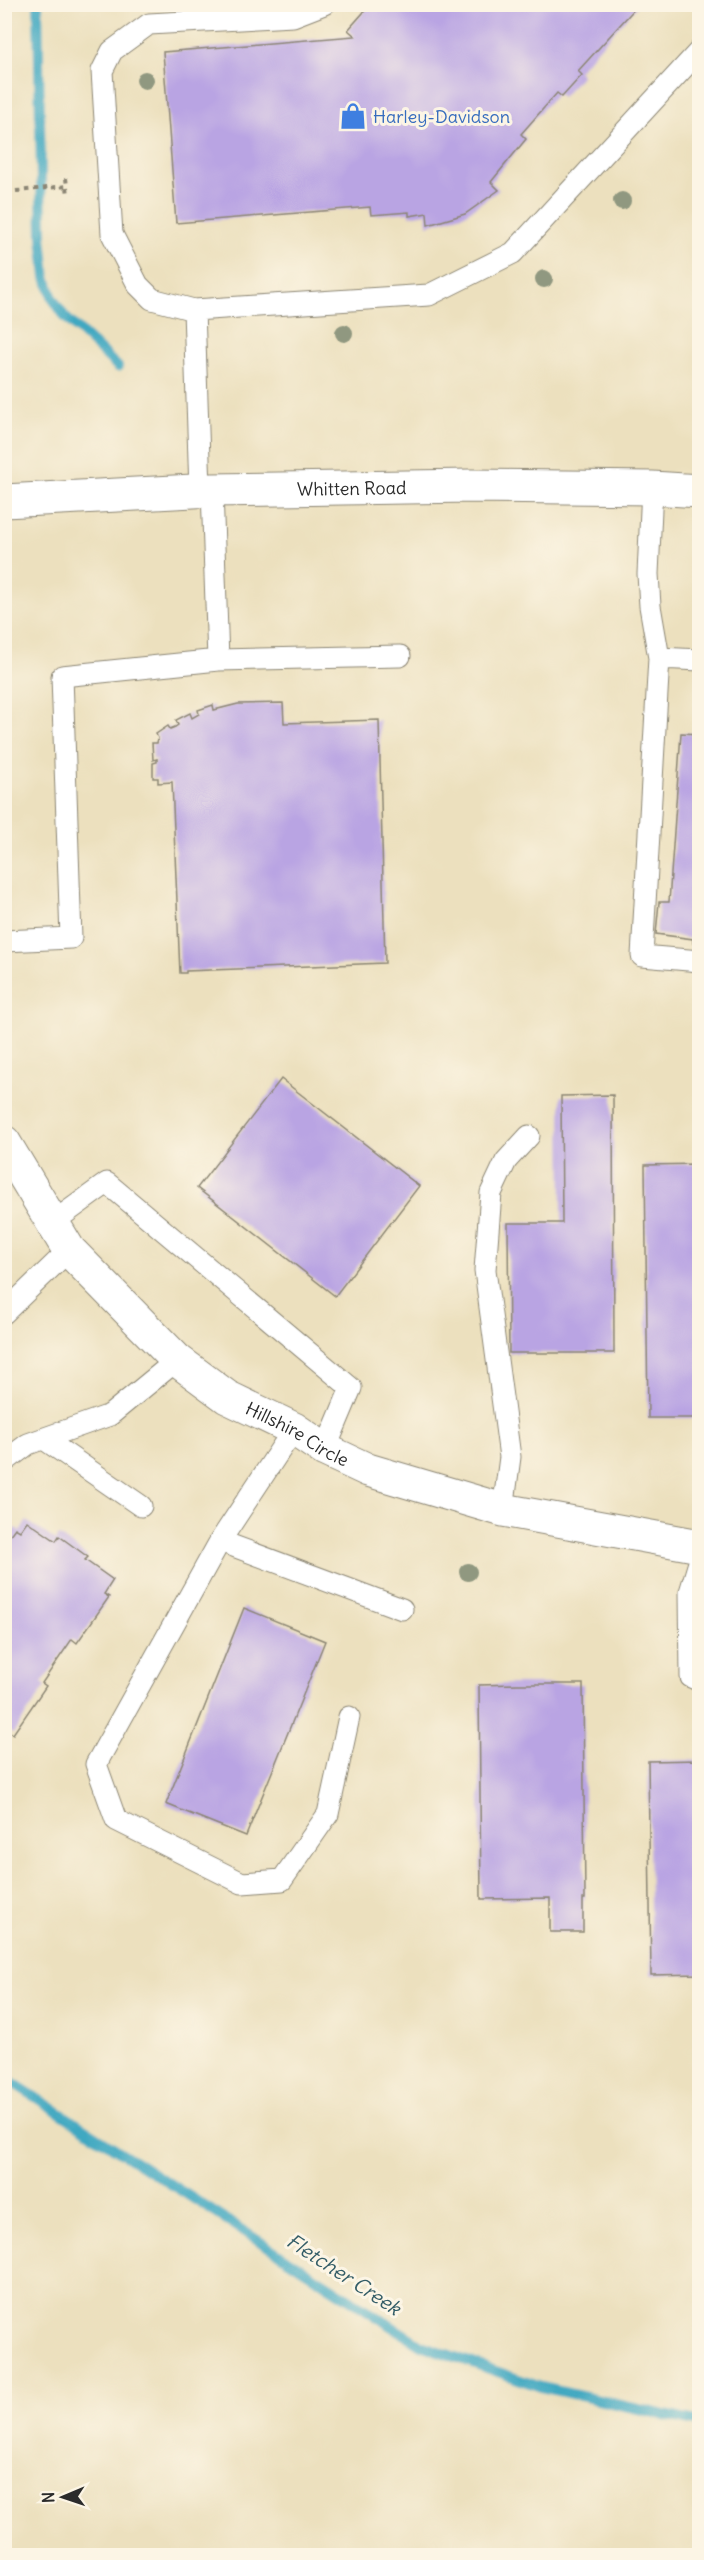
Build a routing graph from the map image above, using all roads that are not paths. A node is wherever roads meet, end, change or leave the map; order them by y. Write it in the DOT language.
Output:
graph roads {
  1 [pos="324,4"];
  2 [pos="699,50"];
  3 [pos="194,310"];
  4 [pos="652,488"];
  5 [pos="206,490"];
  6 [pos="699,491"];
  7 [pos="4,501"];
  8 [pos="400,656"];
  9 [pos="659,658"];
  10 [pos="218,660"];
  11 [pos="699,660"];
  12 [pos="4,941"];
  13 [pos="699,961"];
  14 [pos="529,1136"];
  15 [pos="4,1143"];
  16 [pos="60,1237"];
  17 [pos="4,1313"];
  18 [pos="177,1360"];
  19 [pos="294,1429"];
  20 [pos="44,1439"];
  21 [pos="325,1450"];
  22 [pos="4,1462"];
  23 [pos="141,1506"];
  24 [pos="503,1510"];
  25 [pos="220,1541"];
  26 [pos="699,1546"];
  27 [pos="699,1559"];
  28 [pos="402,1609"];
  29 [pos="699,1682"];
  30 [pos="349,1717"];
  1 -- 3 [label="lane"];
  2 -- 3 [label="lane"];
  3 -- 5 [label="lane"];
  4 -- 5 [label="street, Whitten Road"];
  4 -- 6 [label="street, Whitten Road"];
  4 -- 9 [label="lane"];
  5 -- 7 [label="street, Whitten Road"];
  5 -- 10 [label="lane"];
  8 -- 10 [label="lane"];
  9 -- 11 [label="lane"];
  9 -- 13 [label="lane"];
  10 -- 12 [label="lane"];
  14 -- 24 [label="lane"];
  15 -- 16 [label="street, Hillshire Circle"];
  16 -- 17 [label="lane"];
  16 -- 18 [label="street, Hillshire Circle"];
  16 -- 21 [label="lane"];
  18 -- 19 [label="street, Hillshire Circle"];
  18 -- 20 [label="lane"];
  19 -- 21 [label="street, Hillshire Circle"];
  19 -- 25 [label="lane"];
  20 -- 22 [label="lane"];
  20 -- 23 [label="lane"];
  21 -- 24 [label="street, Hillshire Circle"];
  24 -- 26 [label="street, Hillshire Circle"];
  25 -- 28 [label="lane"];
  25 -- 30 [label="lane"];
  27 -- 29 [label="lane"];
}
